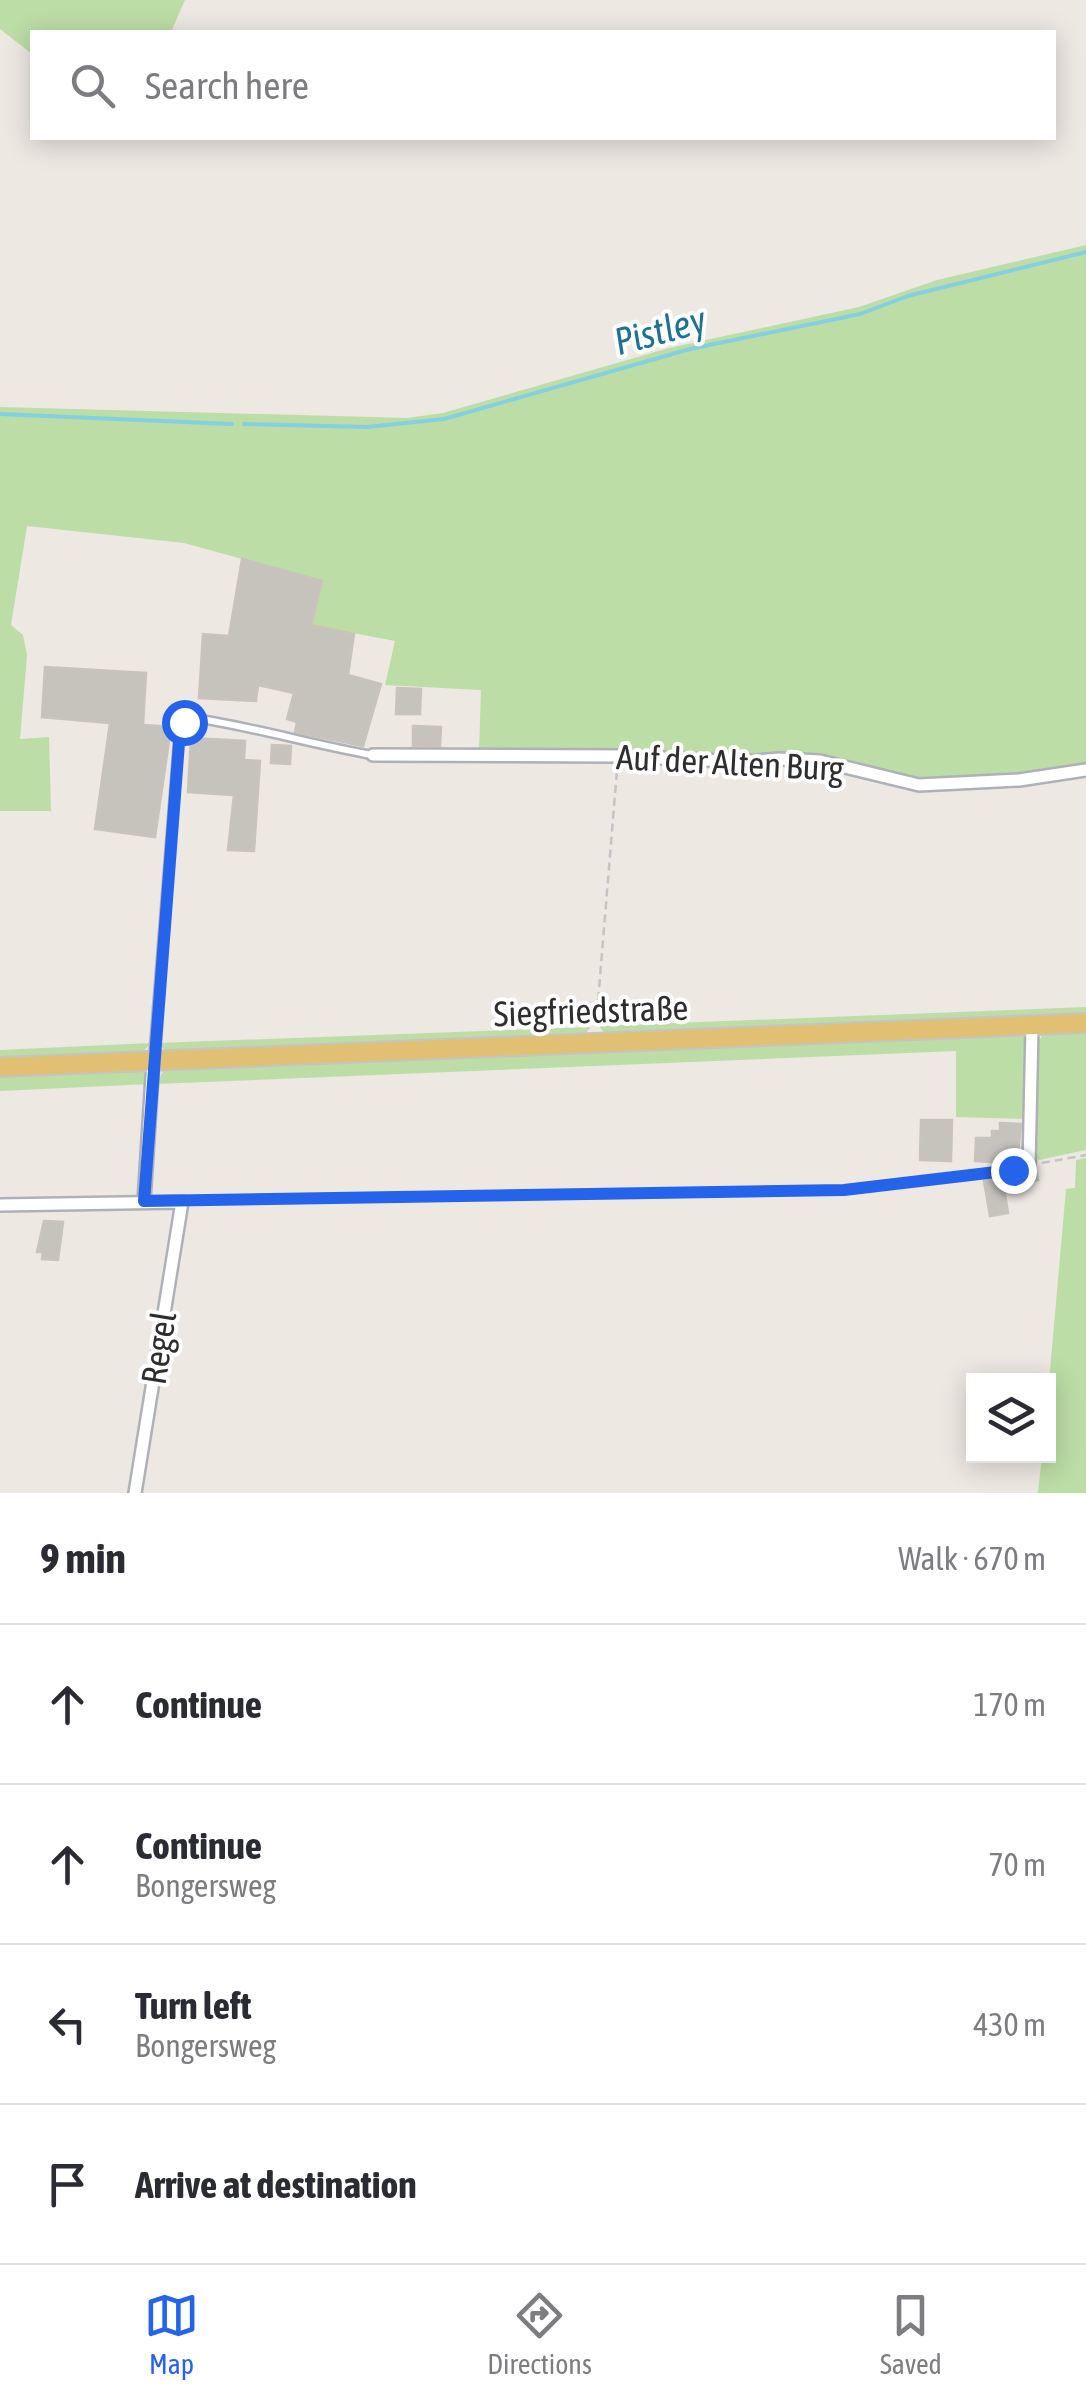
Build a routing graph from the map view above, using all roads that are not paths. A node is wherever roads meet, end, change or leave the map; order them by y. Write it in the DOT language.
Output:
graph roads {
  1 [pos="372,755"];
  2 [pos="1086,770"];
  3 [pos="1086,1023"];
  4 [pos="1032,1027"];
  5 [pos="153,1061"];
  6 [pos="0,1067"];
  7 [pos="1029,1166"];
  8 [pos="144,1201"];
  9 [pos="0,1206"];
  10 [pos="135,1493"];
  1 -- 2 [label="street, Auf der Alten Burg"];
  1 -- 5 [label="lane"];
  3 -- 4 [label="main road, Siegfriedstraße"];
  4 -- 5 [label="main road, Siegfriedstraße"];
  4 -- 7 [label="street"];
  5 -- 6 [label="main road, Siegfriedstraße"];
  5 -- 8 [label="street"];
  8 -- 9 [label="street"];
  8 -- 10 [label="street, Regel"];
}
